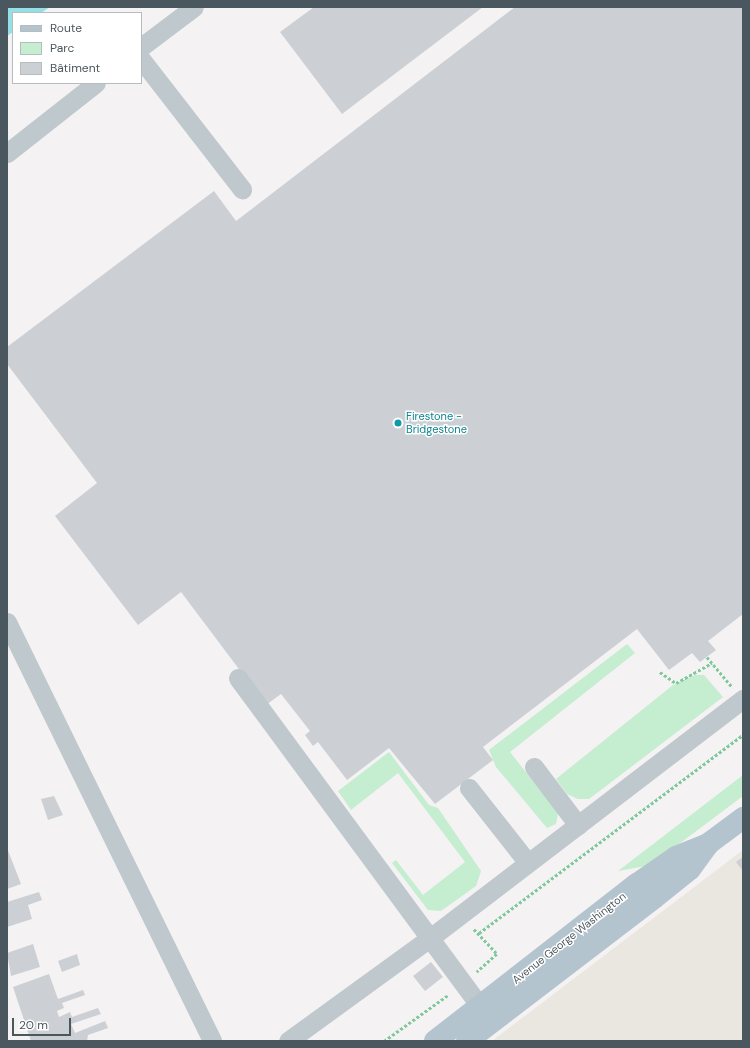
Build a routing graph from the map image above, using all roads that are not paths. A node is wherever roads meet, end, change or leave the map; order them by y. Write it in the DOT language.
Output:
graph roads {
  1 [pos="194,7"];
  2 [pos="142,46"];
  3 [pos="142,61"];
  4 [pos="95,84"];
  5 [pos="7,154"];
  6 [pos="242,189"];
  7 [pos="7,622"];
  8 [pos="238,678"];
  9 [pos="742,699"];
  10 [pos="534,767"];
  11 [pos="469,788"];
  12 [pos="743,818"];
  13 [pos="578,825"];
  14 [pos="528,863"];
  15 [pos="430,938"];
  16 [pos="486,1014"];
  17 [pos="212,1041"];
  18 [pos="288,1041"];
  19 [pos="435,1041"];
  20 [pos="467,1041"];
  1 -- 2 [label="lane"];
  3 -- 6 [label="lane"];
  4 -- 5 [label="lane"];
  7 -- 17 [label="lane"];
  8 -- 15 [label="lane"];
  9 -- 13 [label="lane"];
  10 -- 13 [label="lane"];
  11 -- 14 [label="lane"];
  12 -- 16 [label="main road, Avenue George Washington"];
  13 -- 14 [label="lane"];
  14 -- 15 [label="lane"];
  15 -- 16 [label="lane"];
  15 -- 18 [label="lane"];
  16 -- 19 [label="main road, Avenue George Washington"];
  16 -- 20 [label="main road, Avenue George Washington"];
}
